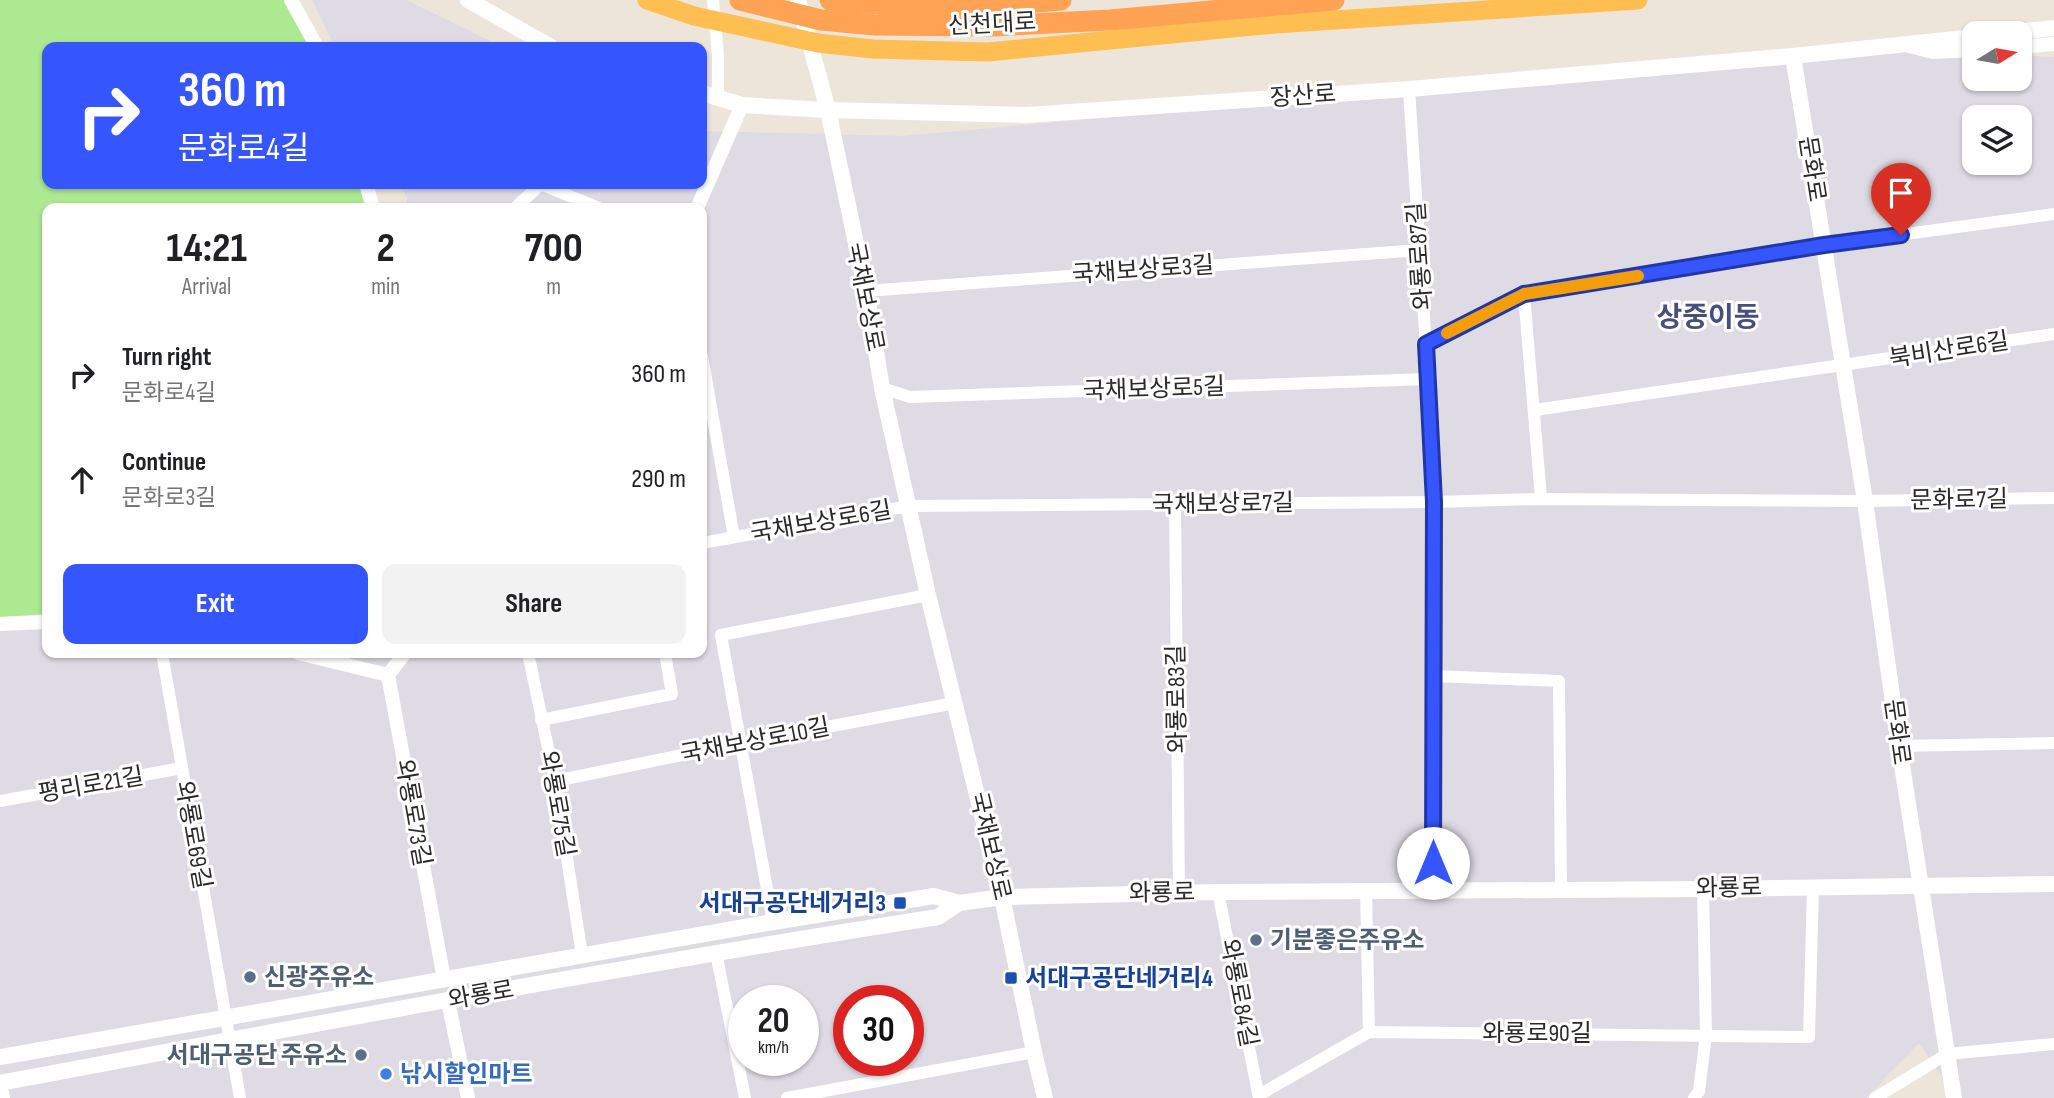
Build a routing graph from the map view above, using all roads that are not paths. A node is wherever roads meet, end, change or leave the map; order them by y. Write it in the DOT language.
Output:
graph roads {
  1 [pos="291,0"];
  2 [pos="468,0"];
  3 [pos="647,0"];
  4 [pos="713,0"];
  5 [pos="740,0"];
  6 [pos="799,0"];
  7 [pos="830,0"];
  8 [pos="1060,0"];
  9 [pos="1334,0"];
  10 [pos="1638,0"];
  11 [pos="876,15"];
  12 [pos="2054,28"];
  13 [pos="2032,30"];
  14 [pos="1962,38"];
  15 [pos="314,42"];
  16 [pos="542,42"];
  17 [pos="1904,44"];
  18 [pos="2054,44"];
  19 [pos="2032,46"];
  20 [pos="1962,51"];
  21 [pos="1793,56"];
  22 [pos="1409,89"];
  23 [pos="710,96"];
  24 [pos="741,105"];
  25 [pos="828,110"];
  26 [pos="707,185"];
  27 [pos="536,189"];
  28 [pos="553,189"];
  29 [pos="520,203"];
  30 [pos="587,203"];
  31 [pos="2054,214"];
  32 [pos="1824,245"];
  33 [pos="1420,250"];
  34 [pos="866,291"];
  35 [pos="1524,294"];
  36 [pos="2054,334"];
  37 [pos="1426,344"];
  38 [pos="1844,366"];
  39 [pos="1428,379"];
  40 [pos="707,384"];
  41 [pos="882,388"];
  42 [pos="1535,410"];
  43 [pos="2054,498"];
  44 [pos="1538,499"];
  45 [pos="1865,501"];
  46 [pos="1434,502"];
  47 [pos="1175,505"];
  48 [pos="909,506"];
  49 [pos="734,537"];
  50 [pos="707,542"];
  51 [pos="928,595"];
  52 [pos="42,622"];
  53 [pos="0,624"];
  54 [pos="163,658"];
  55 [pos="318,658"];
  56 [pos="401,658"];
  57 [pos="529,658"];
  58 [pos="667,658"];
  59 [pos="388,675"];
  60 [pos="1434,676"];
  61 [pos="955,703"];
  62 [pos="541,720"];
  63 [pos="740,743"];
  64 [pos="2054,743"];
  65 [pos="1899,746"];
  66 [pos="182,768"];
  67 [pos="555,781"];
  68 [pos="0,802"];
  69 [pos="2054,884"];
  70 [pos="1920,885"];
  71 [pos="1813,887"];
  72 [pos="1561,888"];
  73 [pos="1703,889"];
  74 [pos="1366,890"];
  75 [pos="1433,890"];
  76 [pos="1218,892"];
  77 [pos="1179,893"];
  78 [pos="1002,897"];
  79 [pos="959,903"];
  80 [pos="772,922"];
  81 [pos="716,953"];
  82 [pos="582,955"];
  83 [pos="444,979"];
  84 [pos="448,1001"];
  85 [pos="224,1017"];
  86 [pos="1369,1032"];
  87 [pos="1706,1035"];
  88 [pos="228,1039"];
  89 [pos="2054,1044"];
  90 [pos="1034,1052"];
  91 [pos="1947,1054"];
  92 [pos="0,1056"];
  93 [pos="0,1083"];
  94 [pos="1259,1096"];
  95 [pos="4,1098"];
  96 [pos="240,1098"];
  97 [pos="468,1098"];
  98 [pos="745,1098"];
  99 [pos="787,1098"];
  100 [pos="1045,1098"];
  101 [pos="1694,1098"];
  102 [pos="1875,1098"];
  103 [pos="1954,1098"];
  1 -- 15 [label="street"];
  2 -- 16 [label="main road"];
  3 -- 10 [label="highway, 신천대로"];
  4 -- 23 [label="street"];
  5 -- 11 [label="highway"];
  6 -- 25 [label="main road, 국채보상로"];
  7 -- 11 [label="highway"];
  8 -- 11 [label="highway"];
  9 -- 11 [label="highway"];
  12 -- 13 [label="main road"];
  14 -- 17 [label="main road, 장산로"];
  17 -- 20 [label="street, 장산로"];
  17 -- 21 [label="main road, 장산로"];
  18 -- 19 [label="street"];
  21 -- 22 [label="main road, 장산로"];
  21 -- 32 [label="main road, 문화로"];
  22 -- 25 [label="main road, 장산로"];
  22 -- 33 [label="street, 와룡로87길"];
  23 -- 24 [label="main road, 장산로"];
  24 -- 25 [label="main road, 장산로"];
  24 -- 26 [label="street"];
  25 -- 34 [label="main road, 국채보상로"];
  27 -- 29 [label="street"];
  28 -- 30 [label="street"];
  31 -- 32 [label="street"];
  32 -- 35 [label="street"];
  32 -- 38 [label="main road, 문화로"];
  33 -- 34 [label="street, 국채보상로3길"];
  33 -- 37 [label="street, 와룡로87길"];
  34 -- 41 [label="main road, 국채보상로"];
  35 -- 37 [label="street"];
  35 -- 42 [label="street"];
  36 -- 38 [label="street, 북비산로6길"];
  37 -- 39 [label="street, 와룡로87길"];
  38 -- 42 [label="street"];
  38 -- 45 [label="main road, 문화로"];
  39 -- 41 [label="street, 국채보상로5길"];
  39 -- 46 [label="street, 와룡로87길"];
  40 -- 49 [label="street, 국채보상로6길"];
  41 -- 48 [label="main road, 국채보상로"];
  42 -- 44 [label="street"];
  43 -- 45 [label="street, 문화로7길"];
  44 -- 45 [label="street, 국채보상로7길"];
  44 -- 46 [label="street, 국채보상로7길"];
  45 -- 65 [label="main road, 문화로"];
  46 -- 47 [label="street, 국채보상로7길"];
  46 -- 60 [label="street, 와룡로87길"];
  47 -- 48 [label="street, 국채보상로7길"];
  47 -- 77 [label="street, 와룡로83길"];
  48 -- 49 [label="street, 국채보상로6길"];
  48 -- 51 [label="main road, 국채보상로"];
  49 -- 50 [label="street, 국채보상로6길"];
  51 -- 61 [label="main road, 국채보상로"];
  51 -- 63 [label="street"];
  52 -- 53 [label="street"];
  54 -- 66 [label="street, 와룡로69길"];
  55 -- 59 [label="street"];
  56 -- 59 [label="street"];
  57 -- 62 [label="street, 와룡로75길"];
  58 -- 62 [label="street"];
  59 -- 83 [label="street, 와룡로73길"];
  60 -- 72 [label="street"];
  60 -- 75 [label="street, 와룡로87길"];
  61 -- 63 [label="street, 국채보상로10길"];
  61 -- 78 [label="main road, 국채보상로"];
  62 -- 67 [label="street, 와룡로75길"];
  63 -- 67 [label="street, 국채보상로10길"];
  63 -- 80 [label="street"];
  64 -- 65 [label="street"];
  65 -- 70 [label="main road, 문화로"];
  66 -- 68 [label="street, 평리로21길"];
  66 -- 85 [label="street, 와룡로69길"];
  67 -- 82 [label="street, 와룡로75길"];
  69 -- 70 [label="main road, 와룡로"];
  70 -- 71 [label="main road, 와룡로"];
  70 -- 91 [label="main road, 문화로"];
  71 -- 73 [label="main road, 와룡로"];
  71 -- 87 [label="street, 와룡로90길"];
  72 -- 73 [label="main road, 와룡로"];
  72 -- 75 [label="main road, 와룡로"];
  73 -- 87 [label="street"];
  74 -- 75 [label="main road, 와룡로"];
  74 -- 76 [label="main road, 와룡로"];
  74 -- 86 [label="street"];
  76 -- 77 [label="main road, 와룡로"];
  76 -- 94 [label="street, 와룡로84길"];
  77 -- 78 [label="main road, 와룡로"];
  78 -- 79 [label="main road, 와룡로"];
  78 -- 90 [label="main road, 국채보상로"];
  79 -- 80 [label="main road, 와룡로"];
  79 -- 81 [label="main road, 와룡로"];
  80 -- 82 [label="main road, 와룡로"];
  81 -- 84 [label="main road, 와룡로"];
  81 -- 98 [label="street"];
  82 -- 83 [label="main road, 와룡로"];
  83 -- 85 [label="main road, 와룡로"];
  84 -- 88 [label="main road, 와룡로"];
  84 -- 97 [label="street"];
  85 -- 88 [label="street, 와룡로69길"];
  85 -- 92 [label="main road, 와룡로"];
  86 -- 87 [label="street, 와룡로90길"];
  86 -- 94 [label="street, 와룡로84길"];
  87 -- 101 [label="street"];
  88 -- 93 [label="main road, 와룡로"];
  88 -- 96 [label="street, 와룡로69길"];
  89 -- 91 [label="street"];
  90 -- 99 [label="street"];
  90 -- 100 [label="main road, 국채보상로"];
  91 -- 102 [label="street"];
  91 -- 103 [label="main road, 문화로"];
  93 -- 95 [label="street"];
}
